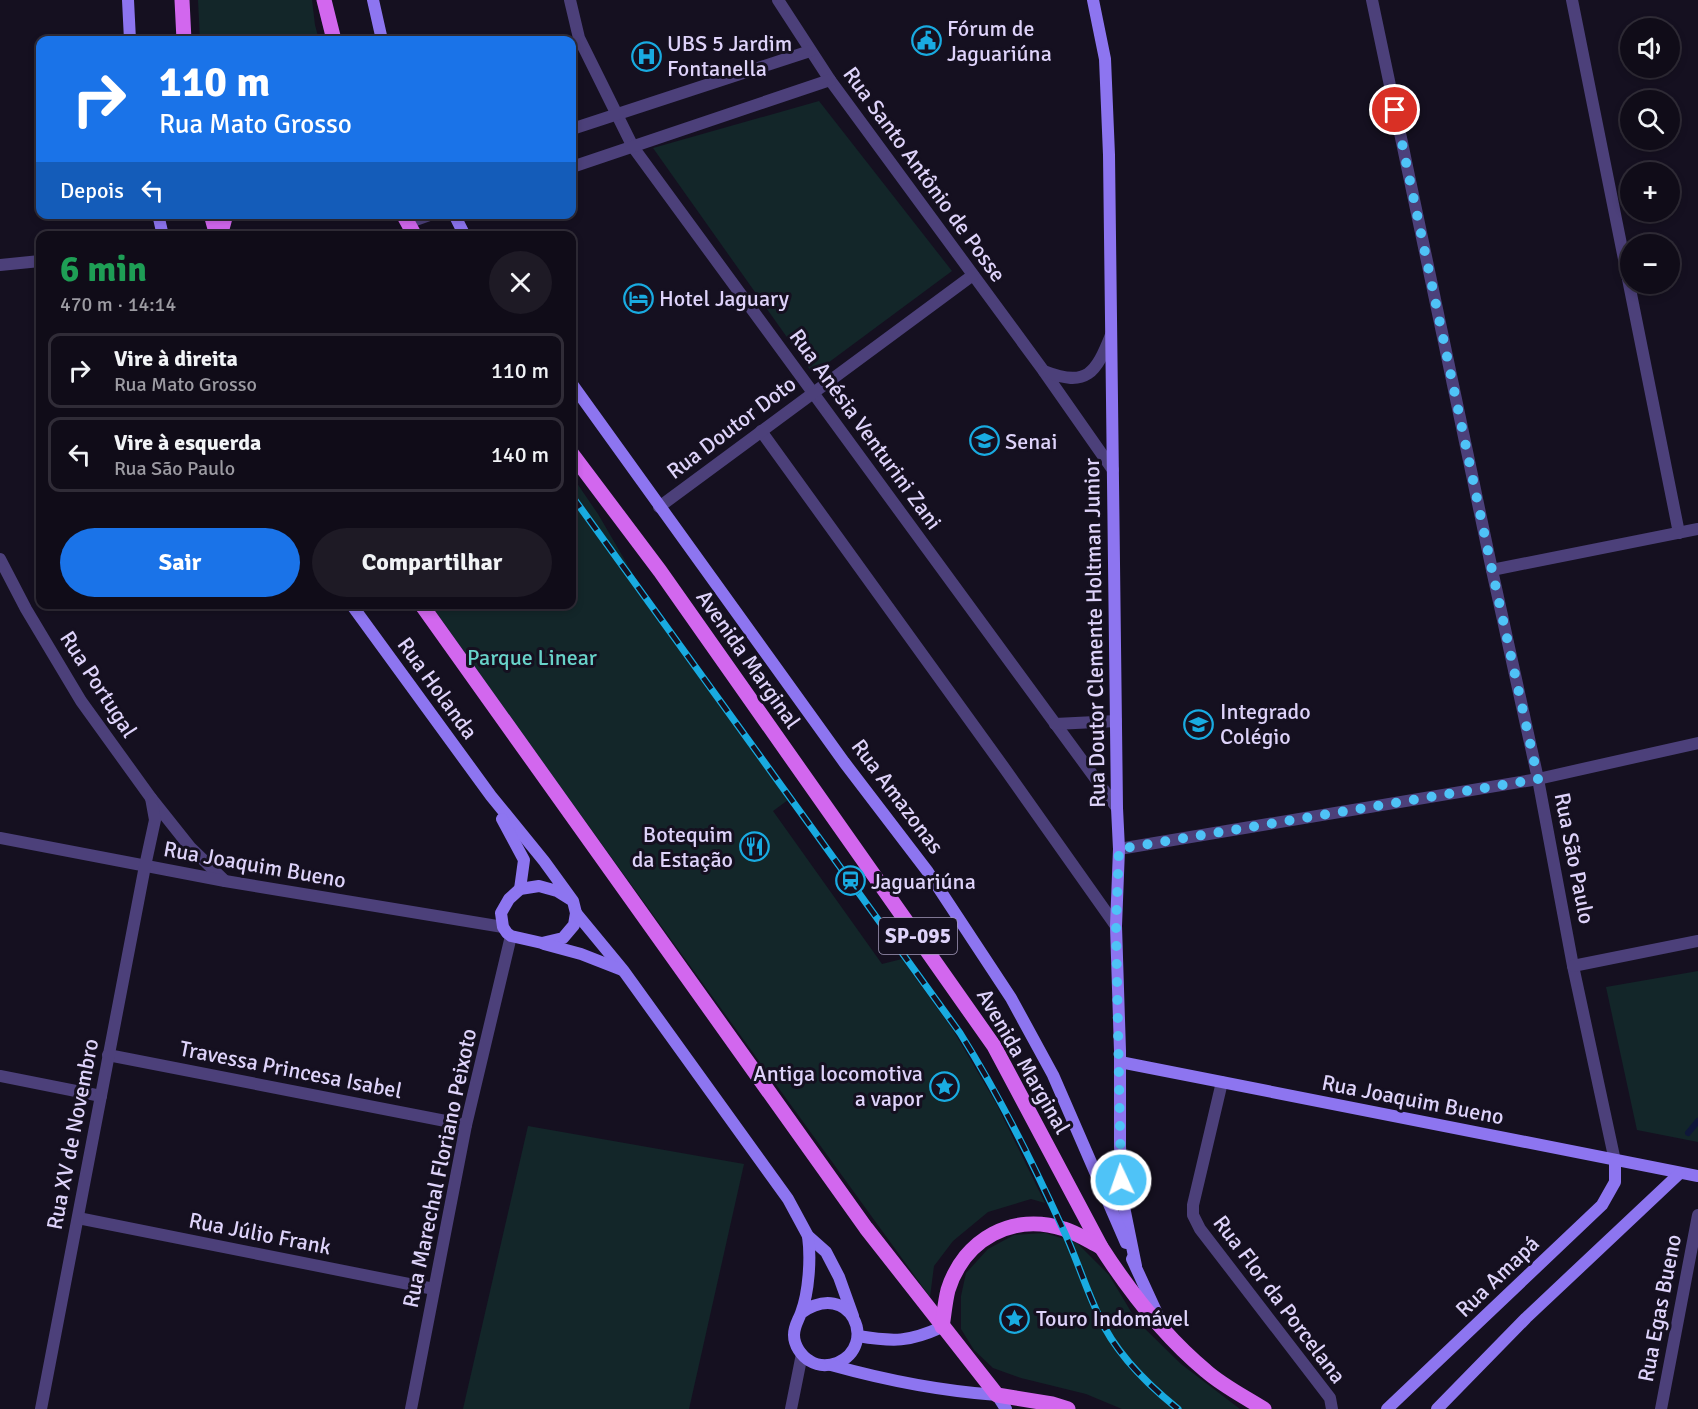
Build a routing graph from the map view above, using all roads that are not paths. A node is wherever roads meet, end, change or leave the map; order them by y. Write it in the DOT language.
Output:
graph roads {
  1 [pos="128,0"];
  2 [pos="182,0"];
  3 [pos="324,0"];
  4 [pos="373,0"];
  5 [pos="570,0"];
  6 [pos="778,0"];
  7 [pos="1093,0"];
  8 [pos="1372,0"];
  9 [pos="1572,0"];
  10 [pos="130,36"];
  11 [pos="184,36"];
  12 [pos="333,36"];
  13 [pos="381,36"];
  14 [pos="810,51"];
  15 [pos="830,80"];
  16 [pos="616,115"];
  17 [pos="576,128"];
  18 [pos="633,147"];
  19 [pos="576,166"];
  20 [pos="422,219"];
  21 [pos="407,227"];
  22 [pos="36,261"];
  23 [pos="0,265"];
  24 [pos="973,275"];
  25 [pos="1111,335"];
  26 [pos="1043,370"];
  27 [pos="576,390"];
  28 [pos="813,392"];
  29 [pos="761,431"];
  30 [pos="576,459"];
  31 [pos="1113,470"];
  32 [pos="659,507"];
  33 [pos="1698,530"];
  34 [pos="1679,533"];
  35 [pos="0,559"];
  36 [pos="1492,570"];
  37 [pos="3,571"];
  38 [pos="355,609"];
  39 [pos="425,609"];
  40 [pos="1116,721"];
  41 [pos="1055,724"];
  42 [pos="1698,743"];
  43 [pos="1538,779"];
  44 [pos="491,796"];
  45 [pos="151,798"];
  46 [pos="1117,808"];
  47 [pos="0,838"];
  48 [pos="1119,849"];
  49 [pos="145,866"];
  50 [pos="225,881"];
  51 [pos="520,889"];
  52 [pos="575,907"];
  53 [pos="1116,926"];
  54 [pos="507,932"];
  55 [pos="1698,941"];
  56 [pos="542,943"];
  57 [pos="1574,966"];
  58 [pos="623,970"];
  59 [pos="108,1054"];
  60 [pos="1120,1062"];
  61 [pos="0,1076"];
  62 [pos="1222,1082"];
  63 [pos="101,1096"];
  64 [pos="466,1125"];
  65 [pos="1615,1161"];
  66 [pos="1680,1173"];
  67 [pos="1698,1176"];
  68 [pos="1698,1215"];
  69 [pos="78,1218"];
  70 [pos="808,1236"];
  71 [pos="1101,1247"];
  72 [pos="1136,1266"];
  73 [pos="434,1289"];
  74 [pos="801,1313"];
  75 [pos="853,1316"];
  76 [pos="942,1327"];
  77 [pos="1166,1331"];
  78 [pos="858,1336"];
  79 [pos="802,1354"];
  80 [pos="831,1365"];
  81 [pos="996,1395"];
  82 [pos="41,1409"];
  83 [pos="411,1409"];
  84 [pos="791,1409"];
  85 [pos="1006,1409"];
  86 [pos="1068,1409"];
  87 [pos="1264,1409"];
  88 [pos="1332,1409"];
  89 [pos="1388,1409"];
  90 [pos="1437,1409"];
  91 [pos="1661,1409"];
  1 -- 10 [label="street"];
  2 -- 11 [label="main road"];
  3 -- 12 [label="main road"];
  4 -- 13 [label="street"];
  5 -- 16 [label="street, Rua Anésia Venturini Zani"];
  6 -- 14 [label="street, Rua Santo Antônio de Posse"];
  7 -- 25 [label="street, Rua Doutor Clemente Holtman Junior"];
  8 -- 36 [label="street, Rua São Paulo"];
  9 -- 34 [label="street"];
  14 -- 15 [label="street, Rua Santo Antônio de Posse"];
  14 -- 16 [label="street"];
  15 -- 18 [label="street"];
  15 -- 24 [label="street, Rua Santo Antônio de Posse"];
  16 -- 17 [label="street"];
  16 -- 18 [label="street, Rua Anésia Venturini Zani"];
  18 -- 19 [label="street"];
  18 -- 28 [label="street, Rua Anésia Venturini Zani"];
  20 -- 21 [label="street"];
  22 -- 23 [label="street"];
  24 -- 26 [label="street, Rua Santo Antônio de Posse"];
  24 -- 28 [label="street, Rua Doutor Doto"];
  25 -- 26 [label="street"];
  25 -- 31 [label="street, Rua Doutor Clemente Holtman Junior"];
  26 -- 31 [label="street, Rua Santo Antônio de Posse"];
  27 -- 32 [label="street, Rua Amazonas"];
  28 -- 29 [label="street, Rua Doutor Doto"];
  28 -- 41 [label="street, Rua Anésia Venturini Zani"];
  29 -- 32 [label="street, Rua Doutor Doto"];
  29 -- 53 [label="street"];
  30 -- 71 [label="main road, Avenida Marginal / SP-095"];
  31 -- 40 [label="street, Rua Doutor Clemente Holtman Junior"];
  32 -- 72 [label="street, Rua Amazonas"];
  33 -- 34 [label="street"];
  34 -- 36 [label="street"];
  35 -- 37 [label="street, Rua Portugal"];
  36 -- 43 [label="street, Rua São Paulo"];
  37 -- 45 [label="street, Rua Portugal"];
  38 -- 44 [label="street, Rua Holanda"];
  39 -- 76 [label="main road"];
  40 -- 41 [label="street"];
  40 -- 46 [label="street, Rua Doutor Clemente Holtman Junior"];
  41 -- 46 [label="street, Rua Anésia Venturini Zani"];
  42 -- 43 [label="street"];
  43 -- 48 [label="street"];
  43 -- 57 [label="street, Rua São Paulo"];
  44 -- 51 [label="street"];
  44 -- 52 [label="street"];
  45 -- 49 [label="street, Rua XV de Novembro"];
  45 -- 50 [label="street, Rua Portugal"];
  46 -- 48 [label="street, Rua Doutor Clemente Holtman Junior"];
  47 -- 49 [label="street, Rua Joaquim Bueno"];
  48 -- 53 [label="street, Rua Doutor Clemente Holtman Junior"];
  49 -- 50 [label="street, Rua Joaquim Bueno"];
  49 -- 59 [label="street, Rua XV de Novembro"];
  50 -- 54 [label="street, Rua Joaquim Bueno"];
  51 -- 52 [label="street"];
  51 -- 54 [label="street"];
  52 -- 56 [label="street"];
  52 -- 58 [label="street"];
  53 -- 60 [label="street, Rua Doutor Clemente Holtman Junior"];
  54 -- 56 [label="street"];
  54 -- 64 [label="street, Rua Marechal Floriano Peixoto"];
  55 -- 57 [label="street"];
  56 -- 58 [label="street"];
  57 -- 65 [label="street, Rua São Paulo"];
  58 -- 70 [label="street"];
  59 -- 63 [label="street, Rua XV de Novembro"];
  59 -- 64 [label="street, Travessa Princesa Isabel"];
  60 -- 62 [label="street, Rua Joaquim Bueno"];
  60 -- 72 [label="street, Rua Doutor Clemente Holtman Junior"];
  61 -- 63 [label="street"];
  62 -- 65 [label="street, Rua Joaquim Bueno"];
  62 -- 88 [label="street, Rua Flor da Porcelana"];
  63 -- 69 [label="street, Rua XV de Novembro"];
  64 -- 73 [label="street, Rua Marechal Floriano Peixoto"];
  65 -- 66 [label="street, Rua Joaquim Bueno"];
  65 -- 89 [label="street, Rua Amapá"];
  66 -- 67 [label="street, Rua Joaquim Bueno"];
  66 -- 90 [label="street"];
  68 -- 91 [label="street, Rua Egas Bueno"];
  69 -- 73 [label="street, Rua Júlio Frank"];
  69 -- 82 [label="street, Rua XV de Novembro"];
  70 -- 74 [label="street"];
  70 -- 75 [label="street"];
  71 -- 76 [label="main road"];
  71 -- 77 [label="main road, Avenida Marginal / SP-095"];
  72 -- 77 [label="street, Rua Amazonas"];
  73 -- 83 [label="street, Rua Marechal Floriano Peixoto"];
  74 -- 75 [label="street"];
  74 -- 79 [label="street"];
  75 -- 78 [label="street"];
  76 -- 78 [label="street"];
  76 -- 81 [label="main road"];
  77 -- 87 [label="main road, Avenida Marginal / SP-095"];
  78 -- 80 [label="street"];
  79 -- 80 [label="street"];
  79 -- 84 [label="street"];
  80 -- 81 [label="street"];
  81 -- 85 [label="street"];
  81 -- 86 [label="main road"];
}
